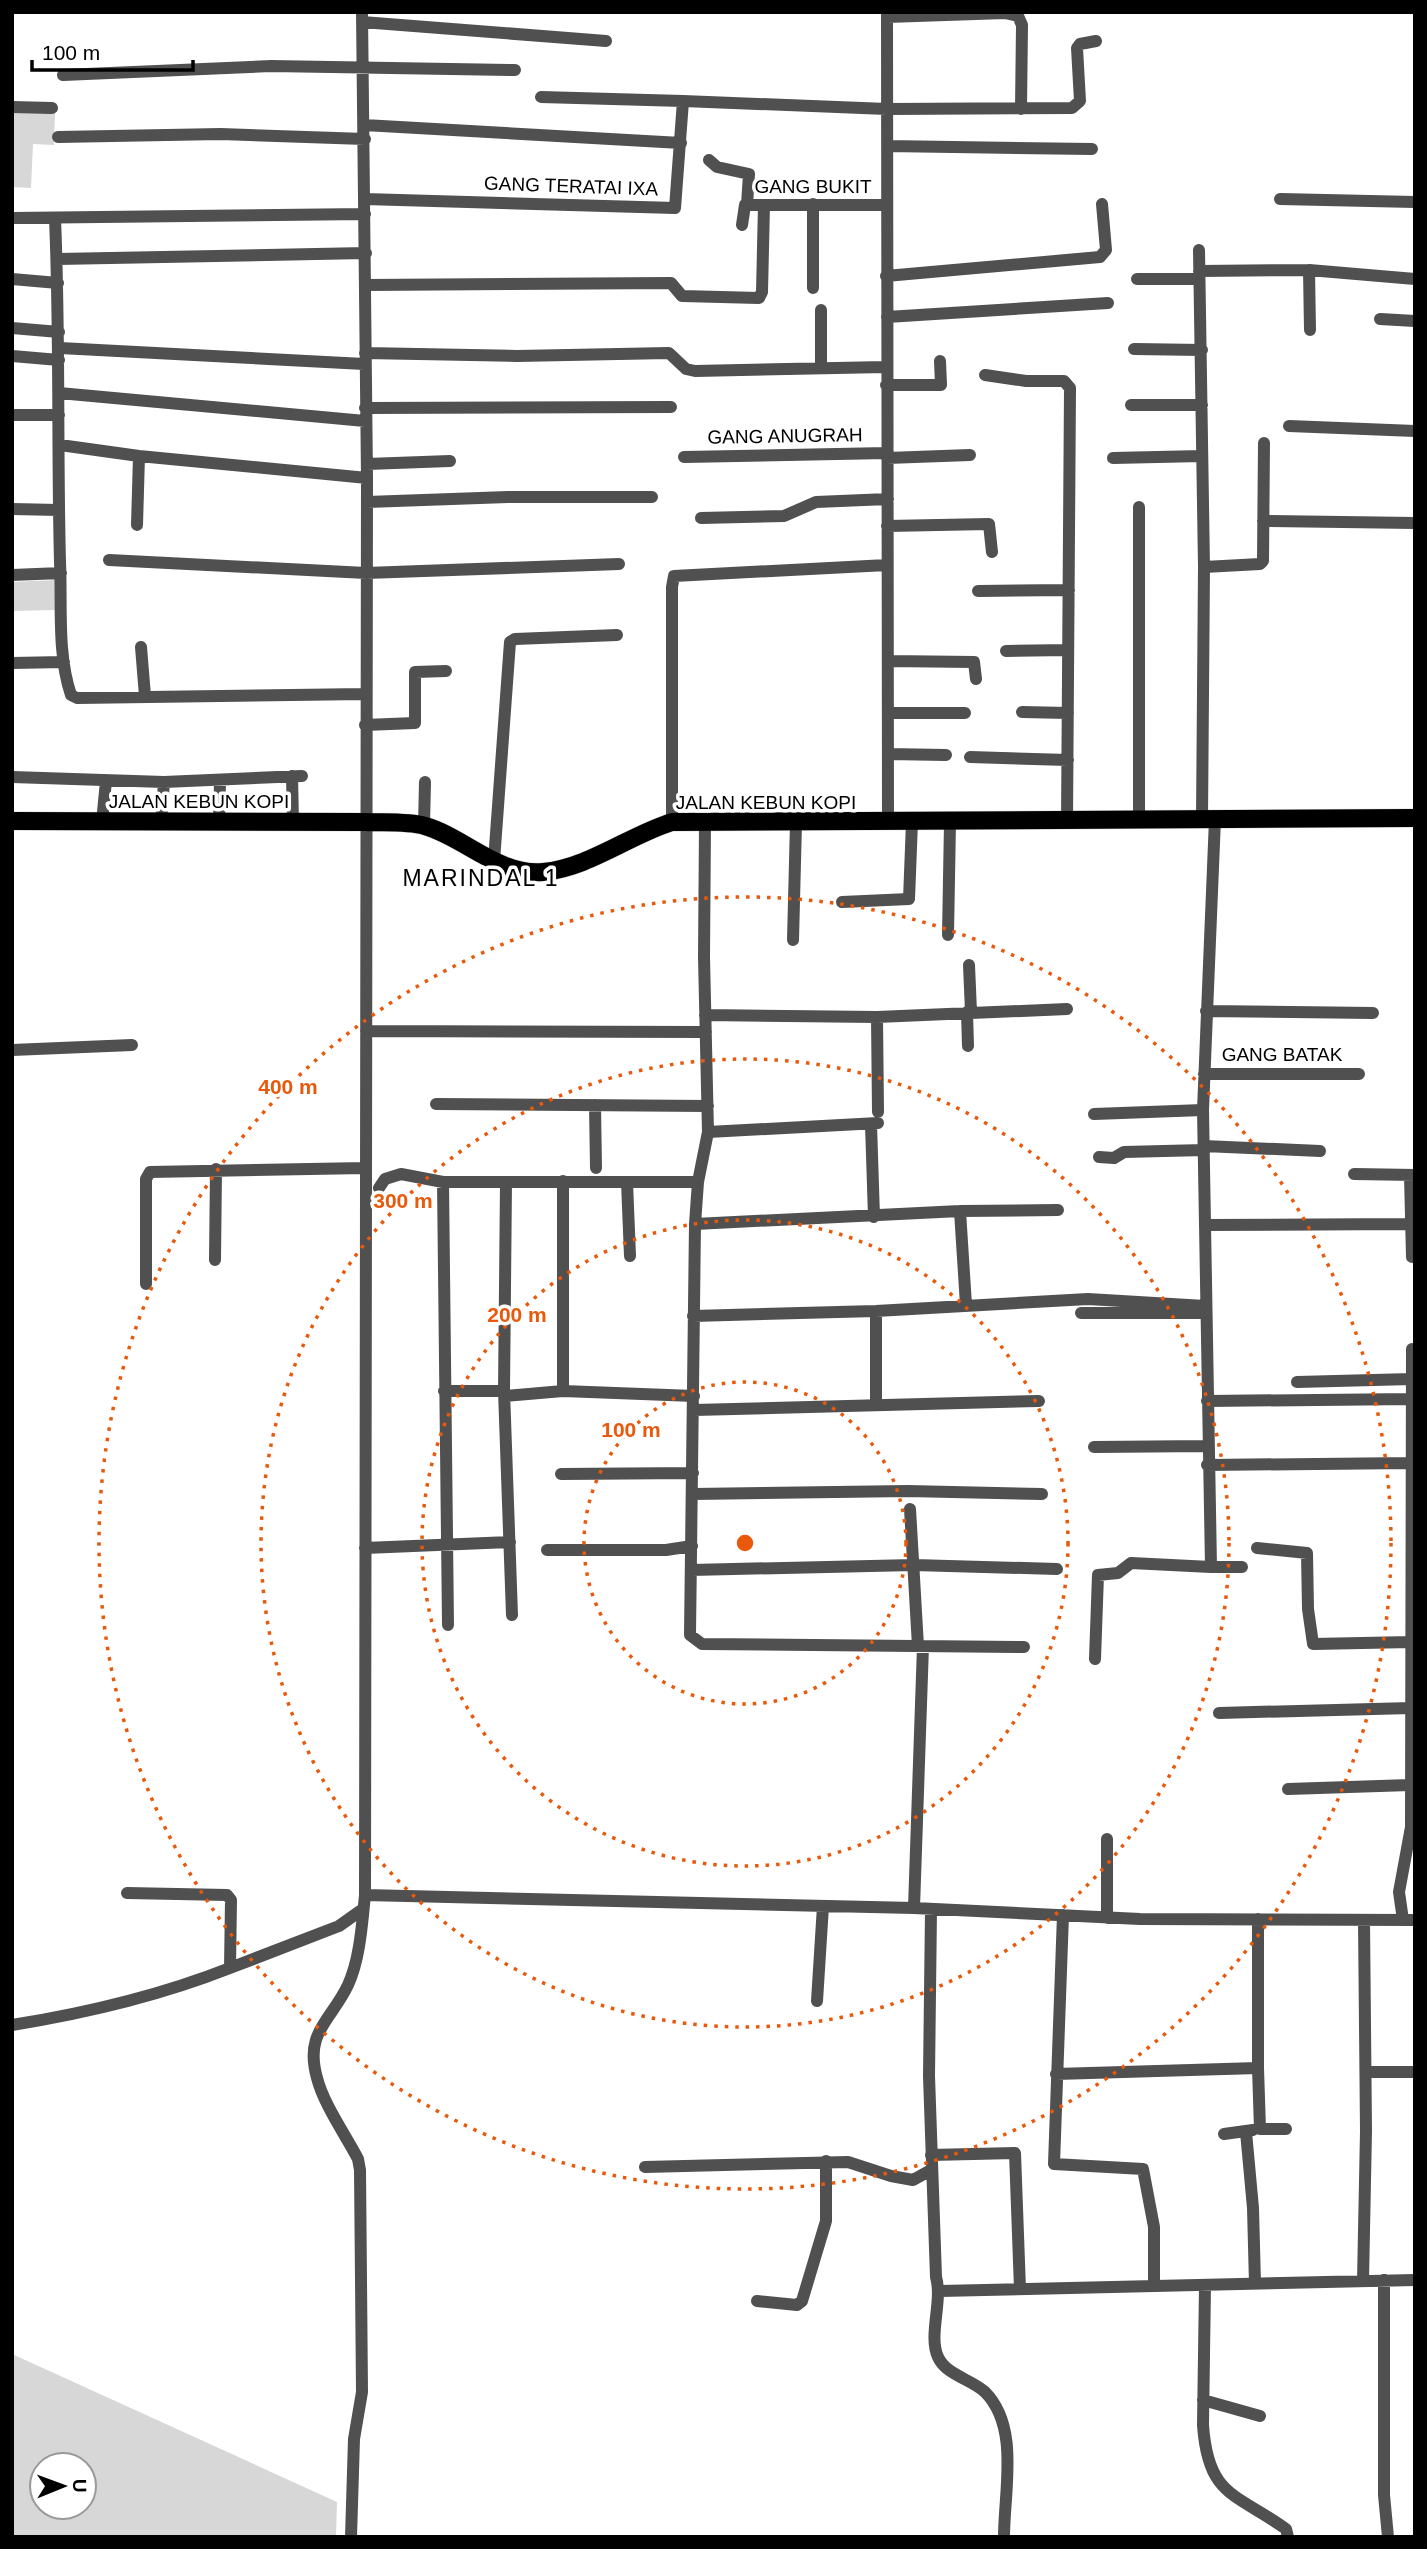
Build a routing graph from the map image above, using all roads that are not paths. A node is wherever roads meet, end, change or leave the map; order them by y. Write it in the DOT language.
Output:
graph roads {
  1 [pos="887,15"];
  2 [pos="362,17"];
  3 [pos="606,41"];
  4 [pos="1096,41"];
  5 [pos="363,68"];
  6 [pos="516,70"];
  7 [pos="63,75"];
  8 [pos="541,97"];
  9 [pos="683,101"];
  10 [pos="12,107"];
  11 [pos="52,108"];
  12 [pos="887,109"];
  13 [pos="1021,109"];
  14 [pos="364,132"];
  15 [pos="58,137"];
  16 [pos="681,143"];
  17 [pos="887,146"];
  18 [pos="1092,149"];
  19 [pos="709,160"];
  20 [pos="1280,199"];
  21 [pos="365,200"];
  22 [pos="1415,202"];
  23 [pos="813,204"];
  24 [pos="1102,204"];
  25 [pos="764,205"];
  26 [pos="886,205"];
  27 [pos="745,206"];
  28 [pos="365,214"];
  29 [pos="12,218"];
  30 [pos="55,219"];
  31 [pos="742,225"];
  32 [pos="1199,250"];
  33 [pos="366,253"];
  34 [pos="57,259"];
  35 [pos="1309,270"];
  36 [pos="1199,275"];
  37 [pos="886,276"];
  38 [pos="12,279"];
  39 [pos="1137,279"];
  40 [pos="1415,279"];
  41 [pos="58,283"];
  42 [pos="366,285"];
  43 [pos="813,288"];
  44 [pos="1108,303"];
  45 [pos="821,310"];
  46 [pos="887,317"];
  47 [pos="1380,319"];
  48 [pos="1415,321"];
  49 [pos="12,328"];
  50 [pos="1310,330"];
  51 [pos="60,332"];
  52 [pos="1134,349"];
  53 [pos="1202,350"];
  54 [pos="60,354"];
  55 [pos="12,356"];
  56 [pos="365,358"];
  57 [pos="940,361"];
  58 [pos="821,366"];
  59 [pos="885,367"];
  60 [pos="985,375"];
  61 [pos="886,385"];
  62 [pos="59,393"];
  63 [pos="1131,405"];
  64 [pos="1202,405"];
  65 [pos="670,407"];
  66 [pos="365,414"];
  67 [pos="12,415"];
  68 [pos="59,415"];
  69 [pos="1289,426"];
  70 [pos="1415,431"];
  71 [pos="1264,443"];
  72 [pos="60,445"];
  73 [pos="887,455"];
  74 [pos="970,455"];
  75 [pos="139,456"];
  76 [pos="1202,456"];
  77 [pos="684,457"];
  78 [pos="1113,458"];
  79 [pos="450,461"];
  80 [pos="367,464"];
  81 [pos="367,478"];
  82 [pos="652,497"];
  83 [pos="887,499"];
  84 [pos="367,502"];
  85 [pos="1139,507"];
  86 [pos="12,509"];
  87 [pos="59,510"];
  88 [pos="701,518"];
  89 [pos="1263,521"];
  90 [pos="1415,523"];
  91 [pos="137,524"];
  92 [pos="887,527"];
  93 [pos="992,552"];
  94 [pos="109,560"];
  95 [pos="619,564"];
  96 [pos="887,565"];
  97 [pos="1204,566"];
  98 [pos="61,573"];
  99 [pos="366,573"];
  100 [pos="12,575"];
  101 [pos="1069,590"];
  102 [pos="978,591"];
  103 [pos="617,635"];
  104 [pos="141,647"];
  105 [pos="1068,650"];
  106 [pos="1006,651"];
  107 [pos="64,662"];
  108 [pos="888,662"];
  109 [pos="12,663"];
  110 [pos="446,671"];
  111 [pos="976,678"];
  112 [pos="365,694"];
  113 [pos="145,696"];
  114 [pos="1022,712"];
  115 [pos="888,713"];
  116 [pos="965,713"];
  117 [pos="1068,713"];
  118 [pos="365,726"];
  119 [pos="888,754"];
  120 [pos="946,755"];
  121 [pos="970,757"];
  122 [pos="1068,760"];
  123 [pos="12,777"];
  124 [pos="106,781"];
  125 [pos="164,782"];
  126 [pos="220,782"];
  127 [pos="425,782"];
  128 [pos="1415,818"];
  129 [pos="1208,819"];
  130 [pos="12,821"];
  131 [pos="102,822"];
  132 [pos="293,822"];
  133 [pos="366,822"];
  134 [pos="672,822"];
  135 [pos="888,822"];
  136 [pos="912,822"];
  137 [pos="950,822"];
  138 [pos="1067,822"];
  139 [pos="1139,822"];
  140 [pos="161,823"];
  141 [pos="219,823"];
  142 [pos="705,823"];
  143 [pos="796,823"];
  144 [pos="424,826"];
  145 [pos="494,860"];
  146 [pos="842,902"];
  147 [pos="948,935"];
  148 [pos="793,940"];
  149 [pos="969,965"];
  150 [pos="1067,1009"];
  151 [pos="1206,1011"];
  152 [pos="969,1012"];
  153 [pos="1373,1013"];
  154 [pos="705,1015"];
  155 [pos="877,1017"];
  156 [pos="366,1031"];
  157 [pos="706,1032"];
  158 [pos="132,1045"];
  159 [pos="968,1046"];
  160 [pos="12,1051"];
  161 [pos="1204,1073"];
  162 [pos="1359,1074"];
  163 [pos="436,1104"];
  164 [pos="595,1105"];
  165 [pos="708,1106"];
  166 [pos="1203,1110"];
  167 [pos="1094,1114"];
  168 [pos="876,1120"];
  169 [pos="708,1132"];
  170 [pos="1204,1148"];
  171 [pos="1320,1151"];
  172 [pos="1099,1157"];
  173 [pos="365,1168"];
  174 [pos="596,1168"];
  175 [pos="216,1169"];
  176 [pos="1354,1174"];
  177 [pos="1412,1176"];
  178 [pos="563,1181"];
  179 [pos="443,1182"];
  180 [pos="506,1182"];
  181 [pos="627,1182"];
  182 [pos="698,1182"];
  183 [pos="379,1188"];
  184 [pos="1058,1210"];
  185 [pos="960,1211"];
  186 [pos="874,1217"];
  187 [pos="695,1224"];
  188 [pos="1410,1224"];
  189 [pos="1205,1225"];
  190 [pos="630,1256"];
  191 [pos="1415,1257"];
  192 [pos="215,1260"];
  193 [pos="146,1284"];
  194 [pos="966,1306"];
  195 [pos="1206,1309"];
  196 [pos="876,1311"];
  197 [pos="1081,1313"];
  198 [pos="693,1316"];
  199 [pos="1412,1349"];
  200 [pos="1412,1380"];
  201 [pos="1297,1382"];
  202 [pos="444,1391"];
  203 [pos="563,1391"];
  204 [pos="504,1393"];
  205 [pos="694,1396"];
  206 [pos="1412,1399"];
  207 [pos="1039,1401"];
  208 [pos="1206,1401"];
  209 [pos="876,1404"];
  210 [pos="694,1410"];
  211 [pos="1207,1446"];
  212 [pos="1094,1447"];
  213 [pos="1410,1464"];
  214 [pos="1207,1465"];
  215 [pos="693,1473"];
  216 [pos="561,1474"];
  217 [pos="693,1494"];
  218 [pos="1042,1494"];
  219 [pos="910,1509"];
  220 [pos="510,1542"];
  221 [pos="448,1545"];
  222 [pos="692,1546"];
  223 [pos="365,1548"];
  224 [pos="1258,1548"];
  225 [pos="547,1550"];
  226 [pos="914,1564"];
  227 [pos="1211,1567"];
  228 [pos="1242,1567"];
  229 [pos="1056,1569"];
  230 [pos="691,1570"];
  231 [pos="512,1615"];
  232 [pos="448,1625"];
  233 [pos="920,1646"];
  234 [pos="1024,1647"];
  235 [pos="1413,1647"];
  236 [pos="1095,1659"];
  237 [pos="1411,1708"];
  238 [pos="1219,1713"];
  239 [pos="1410,1784"];
  240 [pos="1288,1789"];
  241 [pos="1412,1806"];
  242 [pos="1413,1827"];
  243 [pos="1107,1839"];
  244 [pos="127,1893"];
  245 [pos="365,1895"];
  246 [pos="823,1906"];
  247 [pos="914,1908"];
  248 [pos="363,1909"];
  249 [pos="930,1910"];
  250 [pos="1063,1915"];
  251 [pos="1107,1918"];
  252 [pos="1258,1919"];
  253 [pos="1409,1920"];
  254 [pos="1364,1921"];
  255 [pos="230,1968"];
  256 [pos="817,2001"];
  257 [pos="12,2025"];
  258 [pos="1258,2068"];
  259 [pos="1366,2072"];
  260 [pos="1415,2072"];
  261 [pos="1056,2074"];
  262 [pos="1261,2129"];
  263 [pos="1286,2129"];
  264 [pos="1246,2132"];
  265 [pos="1224,2134"];
  266 [pos="931,2155"];
  267 [pos="826,2161"];
  268 [pos="645,2166"];
  269 [pos="931,2170"];
  270 [pos="1384,2280"];
  271 [pos="1415,2280"];
  272 [pos="1363,2281"];
  273 [pos="1255,2284"];
  274 [pos="1205,2285"];
  275 [pos="1154,2286"];
  276 [pos="1020,2289"];
  277 [pos="940,2291"];
  278 [pos="757,2301"];
  279 [pos="1202,2400"];
  280 [pos="1261,2416"];
  281 [pos="351,2537"];
  282 [pos="1004,2537"];
  283 [pos="1288,2537"];
  284 [pos="1388,2537"];
  1 -- 12 [label="street"];
  1 -- 13 [label="street"];
  2 -- 3 [label="street"];
  2 -- 5 [label="street"];
  4 -- 13 [label="street"];
  5 -- 6 [label="street"];
  5 -- 7 [label="street"];
  5 -- 14 [label="street"];
  8 -- 9 [label="street"];
  9 -- 12 [label="street"];
  9 -- 16 [label="street, GANG TERATAI IXA"];
  10 -- 11 [label="street"];
  12 -- 13 [label="street"];
  12 -- 17 [label="street"];
  14 -- 15 [label="street"];
  14 -- 16 [label="street"];
  14 -- 21 [label="street"];
  16 -- 21 [label="street, GANG TERATAI IXA"];
  17 -- 18 [label="street"];
  17 -- 26 [label="street"];
  19 -- 27 [label="street"];
  20 -- 22 [label="street"];
  21 -- 28 [label="street"];
  23 -- 25 [label="street, GANG BUKIT"];
  23 -- 26 [label="street, GANG BUKIT"];
  23 -- 43 [label="street"];
  24 -- 37 [label="street"];
  25 -- 27 [label="street, GANG BUKIT"];
  25 -- 42 [label="street"];
  26 -- 37 [label="street"];
  27 -- 31 [label="street"];
  28 -- 30 [label="street"];
  28 -- 33 [label="street"];
  29 -- 30 [label="street"];
  30 -- 34 [label="street"];
  32 -- 36 [label="street"];
  33 -- 34 [label="street"];
  33 -- 42 [label="street"];
  34 -- 41 [label="street"];
  35 -- 36 [label="street"];
  35 -- 40 [label="street"];
  35 -- 50 [label="street"];
  36 -- 39 [label="street"];
  36 -- 53 [label="street"];
  37 -- 46 [label="street"];
  38 -- 41 [label="street"];
  41 -- 51 [label="street"];
  42 -- 56 [label="street"];
  44 -- 46 [label="street"];
  45 -- 58 [label="street"];
  46 -- 59 [label="street"];
  47 -- 48 [label="street"];
  49 -- 51 [label="street"];
  51 -- 54 [label="street"];
  52 -- 53 [label="street"];
  53 -- 64 [label="street"];
  54 -- 55 [label="street"];
  54 -- 56 [label="street"];
  54 -- 62 [label="street"];
  56 -- 58 [label="street"];
  56 -- 66 [label="street"];
  57 -- 61 [label="street"];
  58 -- 59 [label="street"];
  59 -- 61 [label="street"];
  60 -- 101 [label="street"];
  61 -- 73 [label="street"];
  62 -- 66 [label="street"];
  62 -- 68 [label="street"];
  63 -- 64 [label="street"];
  64 -- 76 [label="street"];
  65 -- 66 [label="street"];
  66 -- 80 [label="street"];
  67 -- 68 [label="street"];
  68 -- 72 [label="street"];
  69 -- 70 [label="street"];
  71 -- 89 [label="street"];
  72 -- 75 [label="street"];
  72 -- 87 [label="street"];
  73 -- 74 [label="street, GANG ANUGRAH"];
  73 -- 77 [label="street, GANG ANUGRAH"];
  73 -- 83 [label="street"];
  75 -- 81 [label="street"];
  75 -- 91 [label="street"];
  76 -- 78 [label="street"];
  76 -- 97 [label="street"];
  79 -- 80 [label="street"];
  80 -- 81 [label="street"];
  81 -- 84 [label="street"];
  82 -- 84 [label="street"];
  83 -- 88 [label="street"];
  83 -- 92 [label="street"];
  84 -- 99 [label="street"];
  85 -- 139 [label="street"];
  86 -- 87 [label="street"];
  87 -- 98 [label="street"];
  89 -- 90 [label="street"];
  89 -- 97 [label="street"];
  92 -- 93 [label="street"];
  92 -- 96 [label="street"];
  94 -- 99 [label="street"];
  95 -- 99 [label="street"];
  96 -- 108 [label="street"];
  96 -- 134 [label="street"];
  97 -- 129 [label="street"];
  98 -- 100 [label="street"];
  98 -- 107 [label="street"];
  99 -- 112 [label="street"];
  101 -- 102 [label="street"];
  101 -- 105 [label="street"];
  103 -- 145 [label="street"];
  104 -- 113 [label="street"];
  105 -- 106 [label="street"];
  105 -- 117 [label="street"];
  107 -- 109 [label="street"];
  107 -- 113 [label="street"];
  108 -- 111 [label="street"];
  108 -- 115 [label="street"];
  110 -- 118 [label="street"];
  112 -- 113 [label="street"];
  112 -- 118 [label="street"];
  114 -- 117 [label="street"];
  115 -- 116 [label="street"];
  115 -- 119 [label="street"];
  117 -- 122 [label="street"];
  118 -- 133 [label="street"];
  119 -- 120 [label="street"];
  119 -- 135 [label="street"];
  121 -- 122 [label="street"];
  122 -- 138 [label="street"];
  123 -- 124 [label="street"];
  124 -- 125 [label="street"];
  124 -- 131 [label="street"];
  125 -- 126 [label="street"];
  125 -- 140 [label="street"];
  126 -- 132 [label="street"];
  126 -- 141 [label="street"];
  127 -- 144 [label="street"];
  128 -- 129 [label="main road, JALAN KEBUN KOPI"];
  129 -- 139 [label="main road, JALAN KEBUN KOPI"];
  129 -- 151 [label="street"];
  130 -- 131 [label="main road, JALAN KEBUN KOPI"];
  131 -- 140 [label="main road, JALAN KEBUN KOPI"];
  132 -- 133 [label="main road, JALAN KEBUN KOPI"];
  132 -- 141 [label="main road, JALAN KEBUN KOPI"];
  133 -- 144 [label="main road, JALAN KEBUN KOPI"];
  133 -- 156 [label="street"];
  134 -- 142 [label="main road, JALAN KEBUN KOPI"];
  134 -- 145 [label="main road, JALAN KEBUN KOPI"];
  135 -- 136 [label="main road, JALAN KEBUN KOPI"];
  135 -- 143 [label="main road, JALAN KEBUN KOPI"];
  136 -- 137 [label="main road, JALAN KEBUN KOPI"];
  136 -- 146 [label="street"];
  137 -- 138 [label="main road, JALAN KEBUN KOPI"];
  137 -- 147 [label="street"];
  138 -- 139 [label="main road, JALAN KEBUN KOPI"];
  140 -- 141 [label="main road, JALAN KEBUN KOPI"];
  142 -- 143 [label="main road, JALAN KEBUN KOPI"];
  142 -- 154 [label="street"];
  143 -- 148 [label="street"];
  144 -- 145 [label="main road, JALAN KEBUN KOPI"];
  149 -- 152 [label="street"];
  150 -- 152 [label="street"];
  151 -- 153 [label="street"];
  151 -- 161 [label="street"];
  152 -- 155 [label="street"];
  152 -- 159 [label="street"];
  154 -- 155 [label="street"];
  154 -- 157 [label="street"];
  155 -- 168 [label="street"];
  156 -- 157 [label="street"];
  156 -- 173 [label="street"];
  157 -- 165 [label="street"];
  158 -- 160 [label="street"];
  161 -- 162 [label="street, GANG BATAK"];
  161 -- 166 [label="street"];
  163 -- 164 [label="street"];
  164 -- 165 [label="street"];
  164 -- 174 [label="street"];
  165 -- 169 [label="street"];
  166 -- 167 [label="street"];
  166 -- 170 [label="street"];
  168 -- 169 [label="street"];
  168 -- 186 [label="street"];
  169 -- 182 [label="street"];
  170 -- 171 [label="street"];
  170 -- 172 [label="street"];
  170 -- 189 [label="street"];
  173 -- 175 [label="street"];
  173 -- 223 [label="street"];
  175 -- 192 [label="street"];
  175 -- 193 [label="street"];
  176 -- 177 [label="street"];
  177 -- 188 [label="street"];
  178 -- 180 [label="street"];
  178 -- 181 [label="street"];
  178 -- 203 [label="street"];
  179 -- 180 [label="street"];
  179 -- 183 [label="street"];
  179 -- 202 [label="street"];
  180 -- 204 [label="street"];
  181 -- 182 [label="street"];
  181 -- 190 [label="street"];
  182 -- 187 [label="street"];
  184 -- 185 [label="street"];
  185 -- 186 [label="street"];
  185 -- 194 [label="street"];
  186 -- 187 [label="street"];
  187 -- 198 [label="street"];
  188 -- 189 [label="street"];
  188 -- 191 [label="street"];
  189 -- 195 [label="street"];
  194 -- 195 [label="street"];
  194 -- 196 [label="street"];
  195 -- 197 [label="street"];
  195 -- 208 [label="street"];
  196 -- 198 [label="street"];
  196 -- 209 [label="street"];
  198 -- 205 [label="street"];
  199 -- 200 [label="street"];
  200 -- 201 [label="street"];
  200 -- 206 [label="street"];
  202 -- 204 [label="street"];
  202 -- 221 [label="street"];
  203 -- 204 [label="street"];
  203 -- 205 [label="street"];
  204 -- 220 [label="street"];
  205 -- 210 [label="street"];
  206 -- 208 [label="street"];
  206 -- 213 [label="street"];
  207 -- 209 [label="street"];
  208 -- 211 [label="street"];
  209 -- 210 [label="street"];
  210 -- 215 [label="street"];
  211 -- 212 [label="street"];
  211 -- 214 [label="street"];
  213 -- 214 [label="street"];
  213 -- 235 [label="street"];
  214 -- 227 [label="street"];
  215 -- 216 [label="street"];
  215 -- 217 [label="street"];
  217 -- 218 [label="street"];
  217 -- 222 [label="street"];
  219 -- 226 [label="street"];
  220 -- 221 [label="street"];
  220 -- 231 [label="street"];
  221 -- 223 [label="street"];
  221 -- 232 [label="street"];
  222 -- 225 [label="street"];
  222 -- 230 [label="street"];
  223 -- 245 [label="street"];
  224 -- 235 [label="street"];
  226 -- 229 [label="street"];
  226 -- 230 [label="street"];
  226 -- 233 [label="street"];
  227 -- 228 [label="street"];
  227 -- 236 [label="street"];
  230 -- 233 [label="street"];
  233 -- 234 [label="street"];
  233 -- 247 [label="street"];
  235 -- 237 [label="street"];
  237 -- 238 [label="street"];
  237 -- 239 [label="street"];
  239 -- 240 [label="street"];
  239 -- 241 [label="street"];
  241 -- 242 [label="street"];
  242 -- 253 [label="street"];
  243 -- 251 [label="street"];
  244 -- 255 [label="street"];
  245 -- 246 [label="street"];
  245 -- 248 [label="street"];
  246 -- 247 [label="street"];
  246 -- 256 [label="street"];
  247 -- 249 [label="street"];
  248 -- 255 [label="street"];
  248 -- 281 [label="street"];
  249 -- 250 [label="street"];
  249 -- 266 [label="street"];
  250 -- 251 [label="street"];
  250 -- 261 [label="street"];
  251 -- 252 [label="street"];
  252 -- 254 [label="street"];
  252 -- 258 [label="street"];
  253 -- 254 [label="street"];
  254 -- 259 [label="street"];
  255 -- 257 [label="street"];
  258 -- 261 [label="street"];
  258 -- 262 [label="street"];
  259 -- 260 [label="street"];
  259 -- 272 [label="street"];
  261 -- 275 [label="street"];
  262 -- 263 [label="street"];
  262 -- 264 [label="street"];
  264 -- 265 [label="street"];
  264 -- 273 [label="street"];
  266 -- 269 [label="street"];
  266 -- 276 [label="street"];
  267 -- 268 [label="street"];
  267 -- 269 [label="street"];
  267 -- 278 [label="street"];
  269 -- 277 [label="street"];
  270 -- 271 [label="street"];
  270 -- 272 [label="street"];
  270 -- 284 [label="street"];
  272 -- 273 [label="street"];
  273 -- 274 [label="street"];
  274 -- 275 [label="street"];
  274 -- 279 [label="street"];
  275 -- 276 [label="street"];
  276 -- 277 [label="street"];
  277 -- 282 [label="street"];
  279 -- 280 [label="street"];
  279 -- 283 [label="street"];
}
